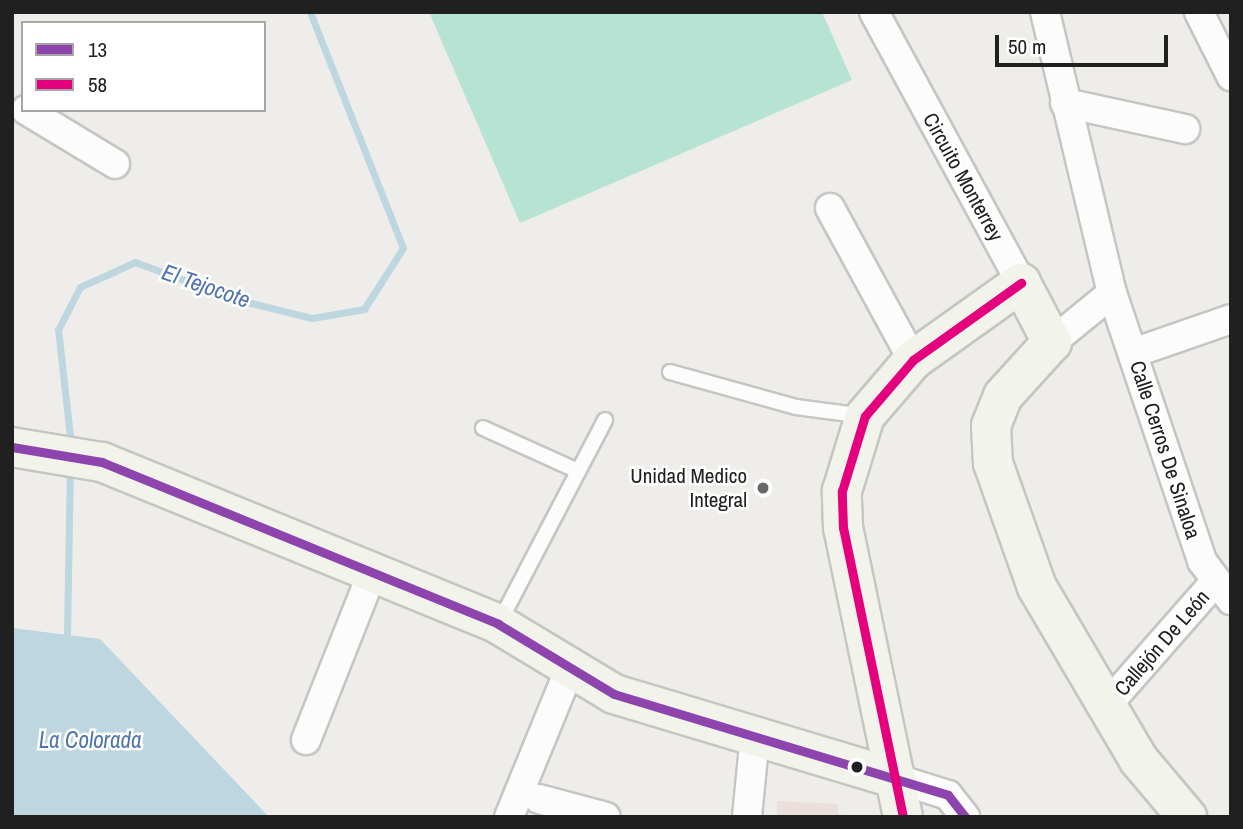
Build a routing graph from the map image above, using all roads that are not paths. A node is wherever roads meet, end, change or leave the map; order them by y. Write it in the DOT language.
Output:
graph roads {
  1 [pos="874,12"];
  2 [pos="1045,12"];
  3 [pos="1199,12"];
  4 [pos="1231,76"];
  5 [pos="1065,103"];
  6 [pos="29,112"];
  7 [pos="1185,129"];
  8 [pos="115,164"];
  9 [pos="830,208"];
  10 [pos="1021,283"];
  11 [pos="1112,293"];
  12 [pos="1231,319"];
  13 [pos="1052,342"];
  14 [pos="1133,353"];
  15 [pos="913,360"];
  16 [pos="670,372"];
  17 [pos="865,416"];
  18 [pos="606,420"];
  19 [pos="483,428"];
  20 [pos="12,447"];
  21 [pos="578,471"];
  22 [pos="372,573"];
  23 [pos="1224,591"];
  24 [pos="498,624"];
  25 [pos="570,668"];
  26 [pos="1107,705"];
  27 [pos="755,736"];
  28 [pos="306,740"];
  29 [pos="897,779"];
  30 [pos="539,799"];
  31 [pos="509,817"];
  32 [pos="606,817"];
  33 [pos="747,817"];
  34 [pos="903,817"];
  35 [pos="965,817"];
  36 [pos="1187,817"];
  1 -- 10 [label="street, Circuito Monterrey"];
  2 -- 5 [label="street"];
  3 -- 4 [label="street"];
  5 -- 7 [label="street"];
  5 -- 11 [label="street"];
  6 -- 8 [label="street"];
  9 -- 15 [label="street"];
  10 -- 13 [label="street, Circuito Monterrey"];
  10 -- 15 [label="street"];
  11 -- 13 [label="street"];
  11 -- 14 [label="street, Calle Cerros De Sinaloa"];
  12 -- 14 [label="street"];
  13 -- 26 [label="street"];
  14 -- 23 [label="street, Calle Cerros De Sinaloa"];
  15 -- 17 [label="street"];
  16 -- 17 [label="lane"];
  17 -- 29 [label="street"];
  18 -- 21 [label="lane"];
  19 -- 21 [label="lane"];
  20 -- 22 [label="street"];
  21 -- 24 [label="lane"];
  22 -- 24 [label="street"];
  22 -- 28 [label="street"];
  23 -- 26 [label="street, Callejón De León"];
  24 -- 25 [label="street"];
  25 -- 27 [label="street"];
  25 -- 31 [label="street"];
  26 -- 36 [label="street"];
  27 -- 29 [label="street"];
  27 -- 33 [label="street"];
  29 -- 34 [label="street"];
  29 -- 35 [label="street"];
  30 -- 32 [label="street"];
}
